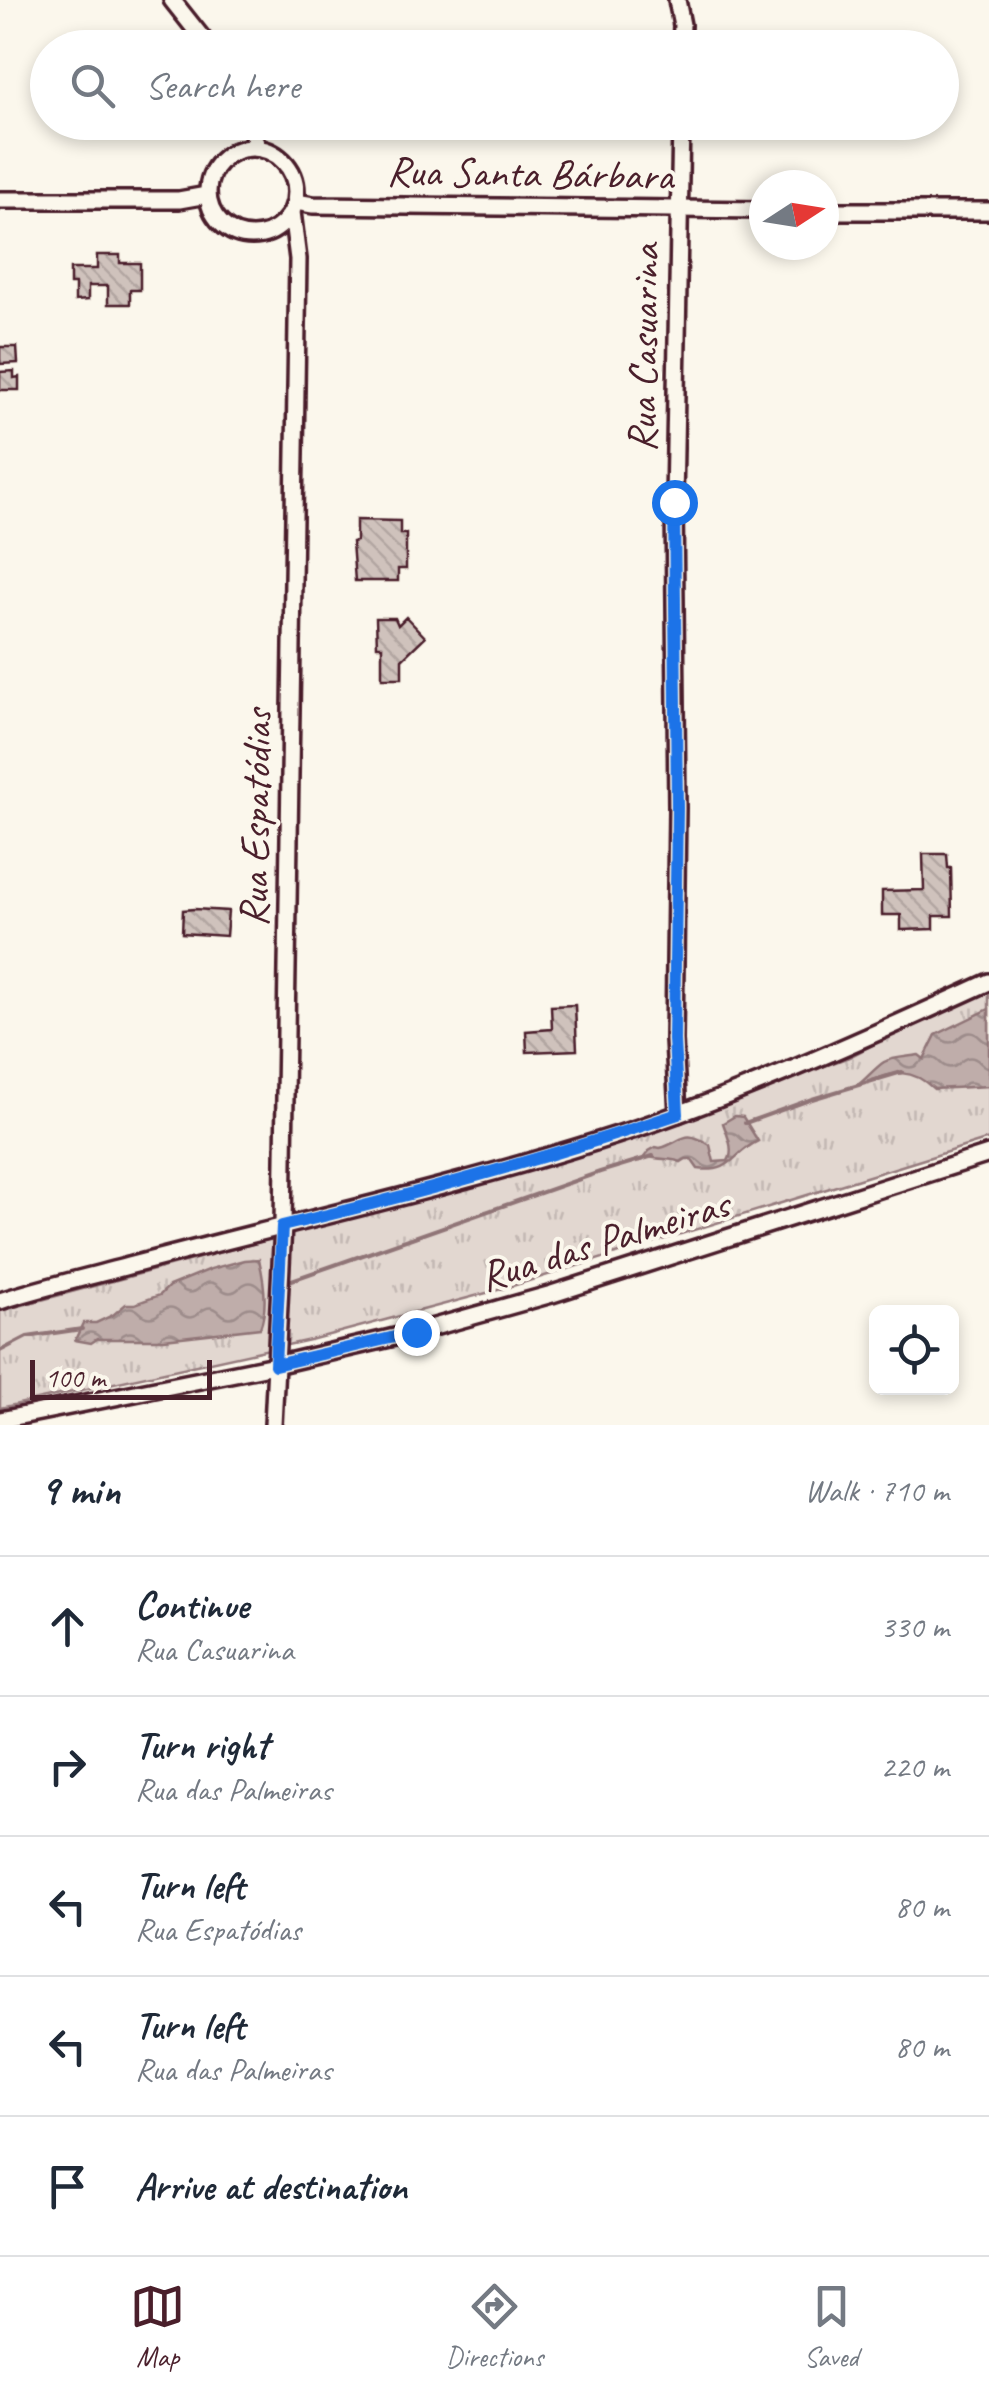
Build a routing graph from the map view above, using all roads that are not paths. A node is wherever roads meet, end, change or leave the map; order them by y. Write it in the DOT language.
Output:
graph roads {
  1 [pos="172,0"];
  2 [pos="677,0"];
  3 [pos="196,30"];
  4 [pos="682,30"];
  5 [pos="255,140"];
  6 [pos="681,140"];
  7 [pos="257,146"];
  8 [pos="208,194"];
  9 [pos="0,200"];
  10 [pos="294,207"];
  11 [pos="680,209"];
  12 [pos="749,210"];
  13 [pos="839,211"];
  14 [pos="989,211"];
  15 [pos="989,982"];
  16 [pos="678,1114"];
  17 [pos="989,1154"];
  18 [pos="282,1226"];
  19 [pos="0,1300"];
  20 [pos="275,1365"];
  21 [pos="0,1420"];
  22 [pos="273,1425"];
  1 -- 3 [label="street"];
  2 -- 4 [label="street"];
  5 -- 7 [label="street"];
  6 -- 11 [label="street, Rua Casuarina"];
  7 -- 8 [label="street"];
  7 -- 10 [label="street"];
  8 -- 9 [label="street"];
  8 -- 10 [label="street"];
  10 -- 11 [label="street, Rua Santa Bárbara"];
  10 -- 18 [label="street, Rua Espatódias"];
  11 -- 12 [label="street, Rua Santa Bárbara"];
  11 -- 16 [label="street, Rua Casuarina"];
  13 -- 14 [label="street"];
  15 -- 16 [label="street"];
  16 -- 18 [label="street"];
  17 -- 20 [label="street, Rua das Palmeiras"];
  18 -- 19 [label="street"];
  18 -- 20 [label="street, Rua Espatódias"];
  20 -- 21 [label="street, Rua das Palmeiras"];
  20 -- 22 [label="street, Rua Espatódias"];
}
